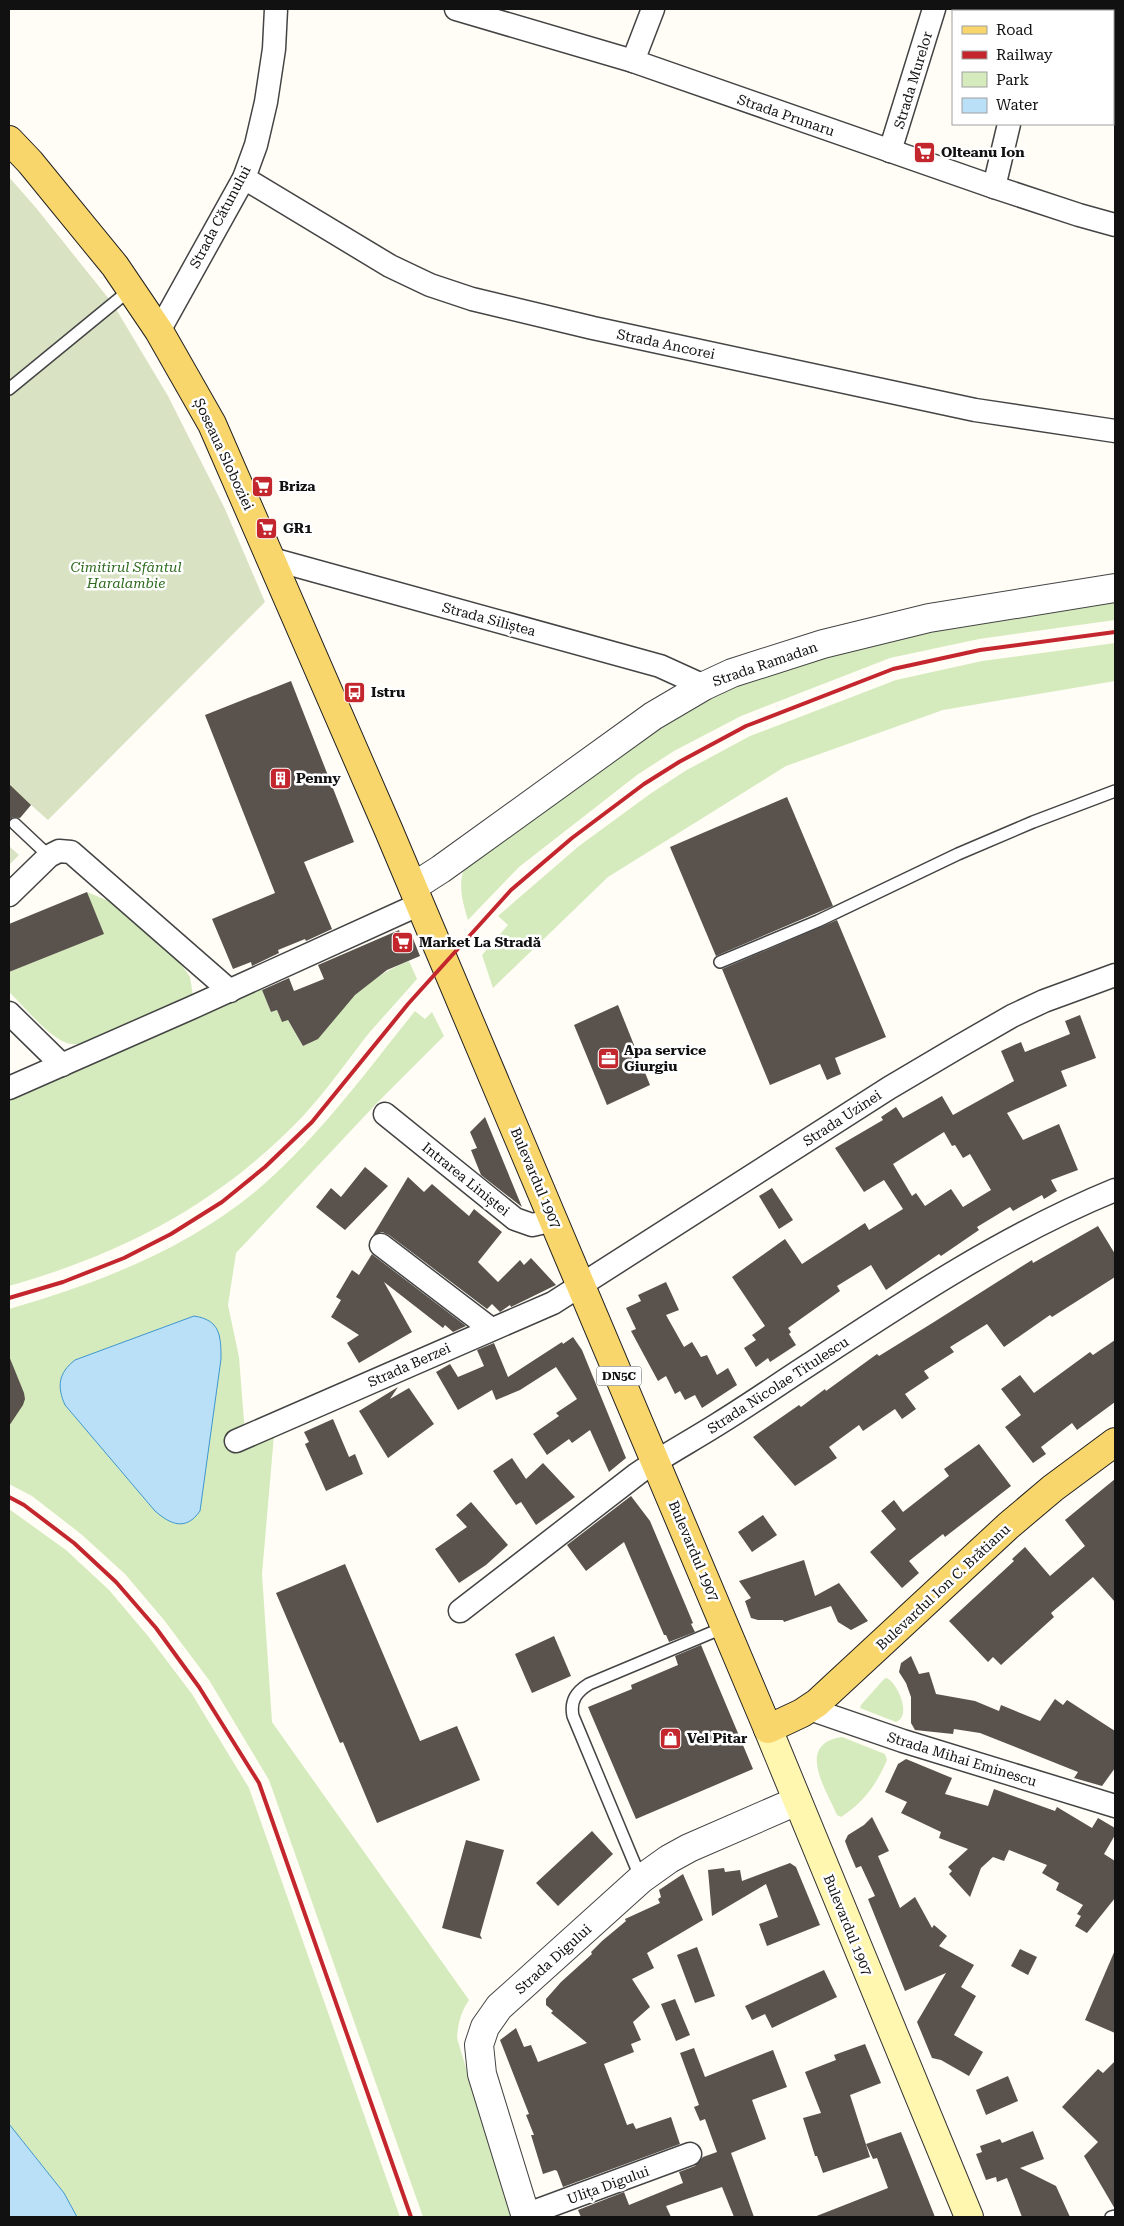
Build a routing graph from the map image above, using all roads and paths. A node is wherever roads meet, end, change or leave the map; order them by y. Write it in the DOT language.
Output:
graph roads {
  1 [pos="276,9"];
  2 [pos="456,9"];
  3 [pos="653,9"];
  4 [pos="934,9"];
  5 [pos="633,61"];
  6 [pos="1010,125"];
  7 [pos="9,140"];
  8 [pos="890,151"];
  9 [pos="244,178"];
  10 [pos="994,186"];
  11 [pos="1115,225"];
  12 [pos="131,289"];
  13 [pos="159,331"];
  14 [pos="9,389"];
  15 [pos="1115,431"];
  16 [pos="272,559"];
  17 [pos="1115,588"];
  18 [pos="704,686"];
  19 [pos="1115,791"];
  20 [pos="14,824"];
  21 [pos="49,856"];
  22 [pos="9,895"];
  23 [pos="416,896"];
  24 [pos="720,962"];
  25 [pos="1115,975"];
  26 [pos="230,991"];
  27 [pos="9,1013"];
  28 [pos="62,1065"];
  29 [pos="9,1088"];
  30 [pos="385,1114"];
  31 [pos="1115,1190"];
  32 [pos="554,1220"];
  33 [pos="381,1245"];
  34 [pos="580,1284"];
  35 [pos="492,1329"];
  36 [pos="236,1441"];
  37 [pos="1115,1442"];
  38 [pos="656,1461"];
  39 [pos="460,1611"];
  40 [pos="726,1627"];
  41 [pos="810,1709"];
  42 [pos="768,1729"];
  43 [pos="797,1801"];
  44 [pos="1115,1806"];
  45 [pos="641,1879"];
  46 [pos="690,2154"];
  47 [pos="526,2216"];
  48 [pos="1115,2216"];
  49 [pos="969,2217"];
  50 [pos="1111,2217"];
  1 -- 9 [label="street, Strada Cătunului"];
  2 -- 5 [label="street, Strada Prunaru"];
  3 -- 5 [label="street"];
  4 -- 8 [label="street, Strada Murelor"];
  5 -- 8 [label="street, Strada Prunaru"];
  6 -- 10 [label="street"];
  7 -- 12 [label="main road, Șoseaua Sloboziei / DN5C"];
  8 -- 10 [label="street, Strada Prunaru"];
  9 -- 13 [label="street, Strada Cătunului"];
  9 -- 15 [label="street, Strada Ancorei"];
  10 -- 11 [label="street, Strada Prunaru"];
  12 -- 13 [label="main road, Șoseaua Sloboziei / DN5C"];
  12 -- 14 [label="lane"];
  13 -- 16 [label="main road, Șoseaua Sloboziei / DN5C"];
  16 -- 18 [label="street, Strada Siliștea"];
  16 -- 23 [label="main road, Șoseaua Sloboziei / DN5C"];
  17 -- 18 [label="street, Strada Ramadan"];
  18 -- 23 [label="street, Strada Ramadan"];
  19 -- 24 [label="lane"];
  20 -- 21 [label="lane"];
  21 -- 22 [label="street"];
  21 -- 26 [label="street"];
  23 -- 26 [label="street"];
  23 -- 32 [label="main road, Bulevardul 1907 / DN5C"];
  25 -- 34 [label="street, Strada Uzinei"];
  26 -- 28 [label="street"];
  27 -- 28 [label="street"];
  28 -- 29 [label="street"];
  30 -- 32 [label="street, Intrarea Liniștei"];
  31 -- 38 [label="street, Strada Nicolae Titulescu"];
  32 -- 34 [label="main road, Bulevardul 1907 / DN5C"];
  33 -- 35 [label="street"];
  34 -- 35 [label="street, Strada Berzei"];
  34 -- 38 [label="main road, Bulevardul 1907 / DN5C"];
  35 -- 36 [label="street, Strada Berzei"];
  37 -- 41 [label="main road, Bulevardul Ion C. Brătianu"];
  38 -- 39 [label="street, Strada Nicolae Titulescu"];
  38 -- 40 [label="main road, Bulevardul 1907 / DN5C"];
  40 -- 42 [label="main road, Bulevardul 1907 / DN5C"];
  40 -- 45 [label="lane"];
  41 -- 42 [label="main road, Bulevardul Ion C. Brătianu"];
  41 -- 44 [label="street, Strada Mihai Eminescu"];
  42 -- 43 [label="main road, Bulevardul 1907"];
  43 -- 45 [label="street, Strada Digului"];
  43 -- 49 [label="main road, Bulevardul 1907"];
  45 -- 47 [label="street, Strada Digului"];
  46 -- 47 [label="street, Ulița Digului"];
  48 -- 50 [label="lane"];
}
